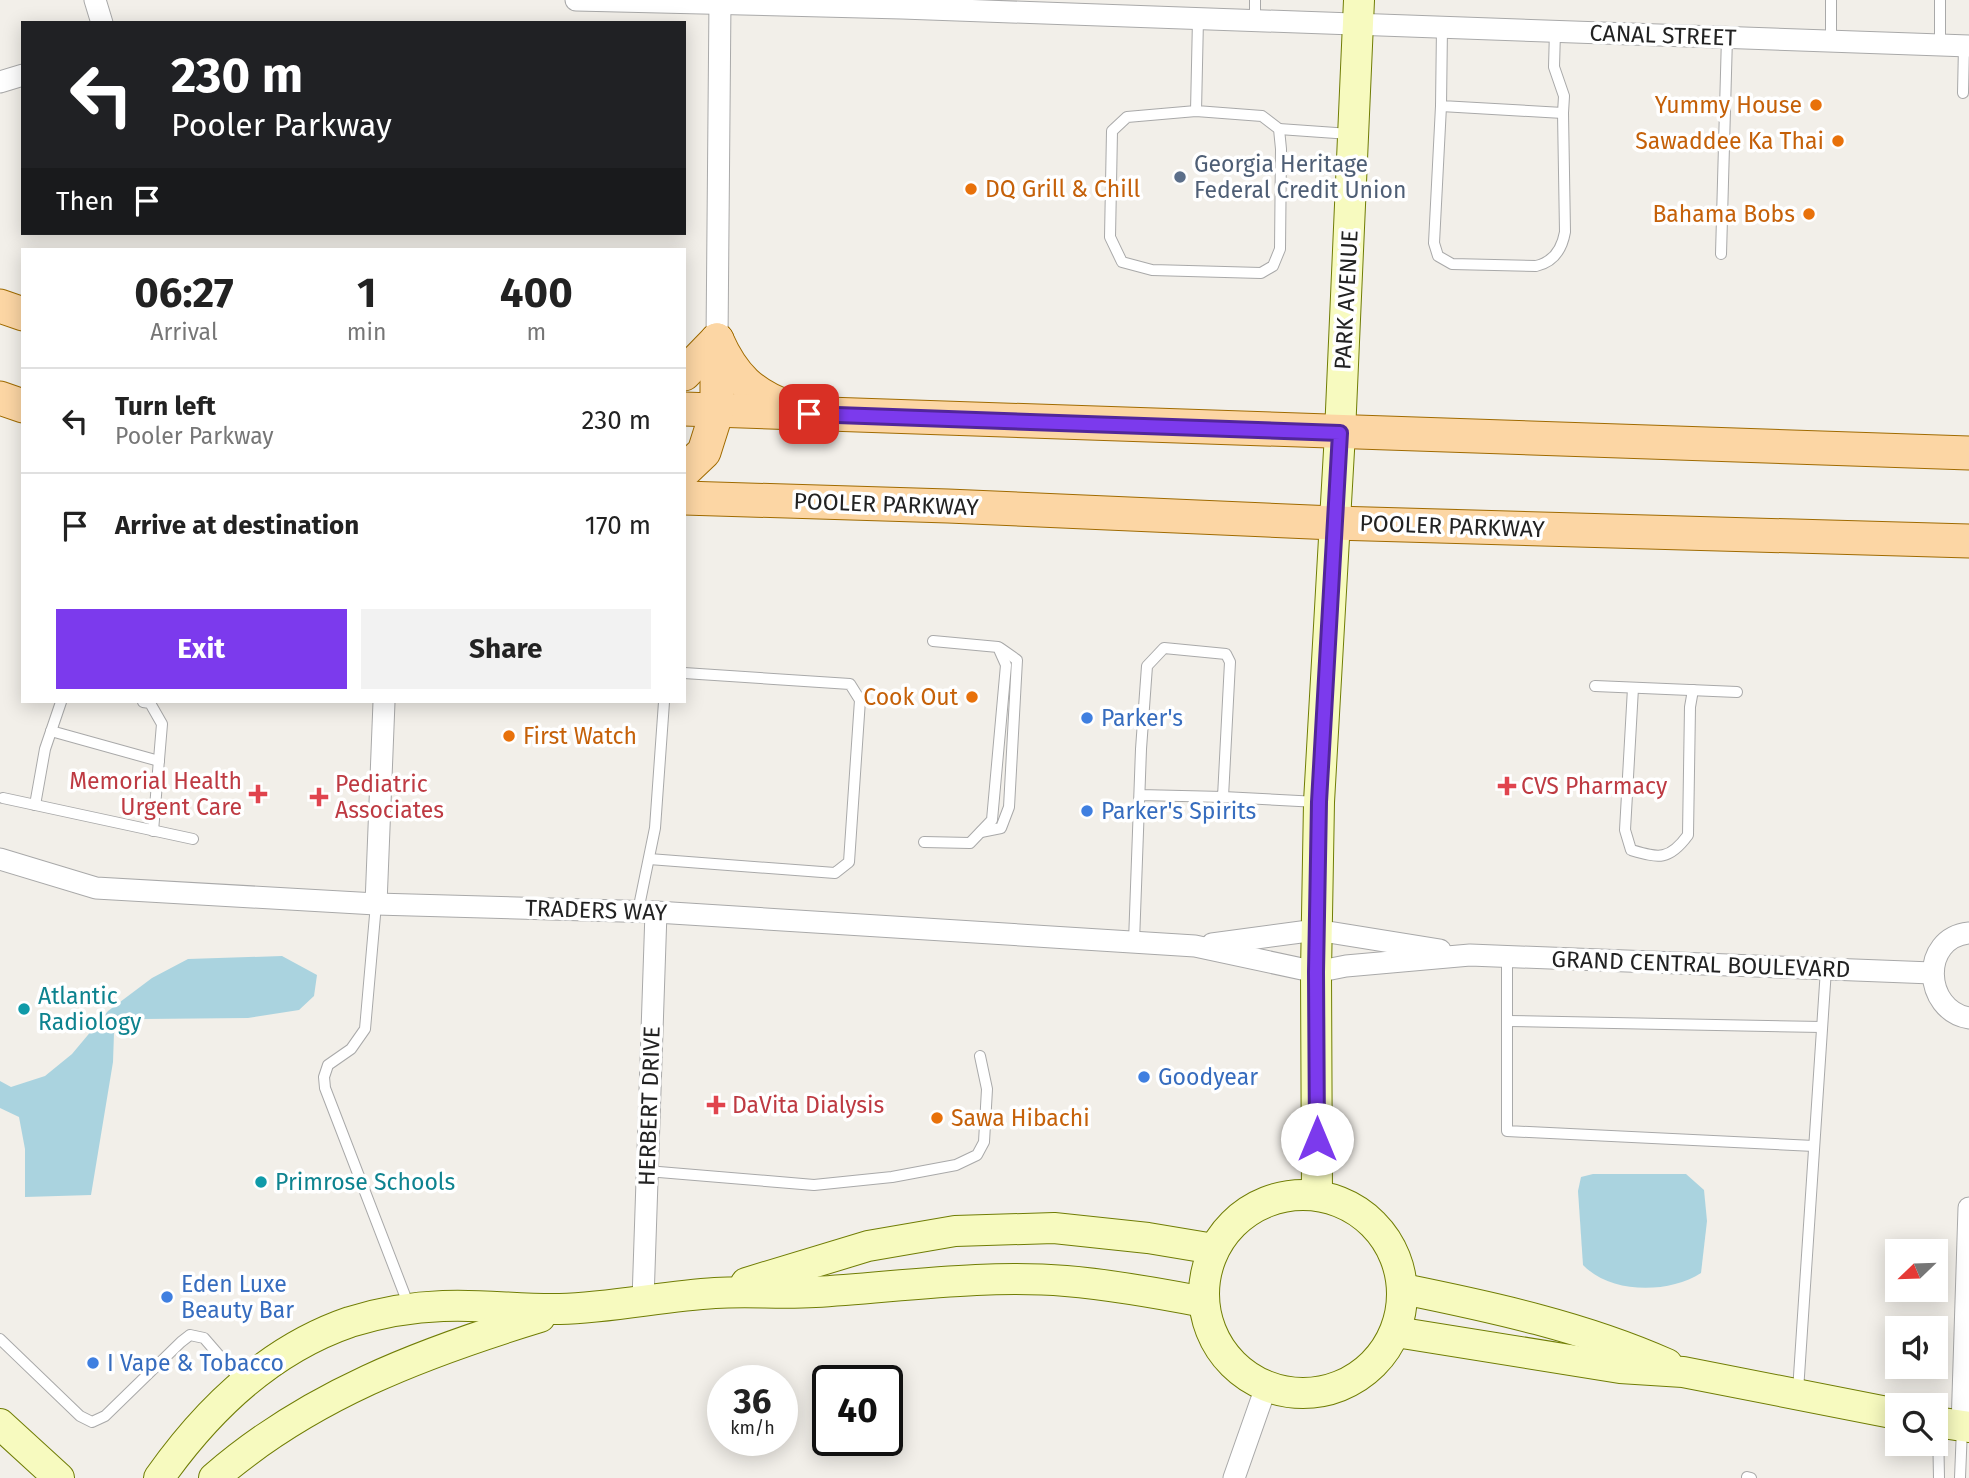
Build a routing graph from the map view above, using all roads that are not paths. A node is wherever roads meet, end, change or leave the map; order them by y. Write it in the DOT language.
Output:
graph roads {
  1 [pos="95,0"];
  2 [pos="576,0"];
  3 [pos="720,1"];
  4 [pos="1831,1"];
  5 [pos="1940,2"];
  6 [pos="902,4"];
  7 [pos="1255,10"];
  8 [pos="1359,12"];
  9 [pos="1198,19"];
  10 [pos="101,21"];
  11 [pos="1442,27"];
  12 [pos="1555,31"];
  13 [pos="1727,37"];
  14 [pos="1830,41"];
  15 [pos="1940,45"];
  16 [pos="1966,46"];
  17 [pos="21,76"];
  18 [pos="0,82"];
  19 [pos="1963,93"];
  20 [pos="1441,106"];
  21 [pos="1196,111"];
  22 [pos="1563,113"];
  23 [pos="1279,129"];
  24 [pos="1353,134"];
  25 [pos="1721,254"];
  26 [pos="0,306"];
  27 [pos="21,313"];
  28 [pos="717,340"];
  29 [pos="686,372"];
  30 [pos="0,398"];
  31 [pos="21,404"];
  32 [pos="686,410"];
  33 [pos="717,411"];
  34 [pos="809,414"];
  35 [pos="1340,433"];
  36 [pos="1969,453"];
  37 [pos="686,469"];
  38 [pos="686,498"];
  39 [pos="1334,523"];
  40 [pos="1969,541"];
  41 [pos="933,641"];
  42 [pos="686,673"];
  43 [pos="1595,686"];
  44 [pos="1633,688"];
  45 [pos="1693,690"];
  46 [pos="1737,692"];
  47 [pos="61,703"];
  48 [pos="149,703"];
  49 [pos="384,703"];
  50 [pos="664,703"];
  51 [pos="51,731"];
  52 [pos="159,761"];
  53 [pos="1140,795"];
  54 [pos="1223,797"];
  55 [pos="3,798"];
  56 [pos="1319,802"];
  57 [pos="35,806"];
  58 [pos="153,831"];
  59 [pos="193,839"];
  60 [pos="924,842"];
  61 [pos="0,859"];
  62 [pos="649,859"];
  63 [pos="376,904"];
  64 [pos="647,911"];
  65 [pos="1316,930"];
  66 [pos="1969,933"];
  67 [pos="1134,942"];
  68 [pos="1195,946"];
  69 [pos="1469,956"];
  70 [pos="1507,957"];
  71 [pos="1826,969"];
  72 [pos="1316,972"];
  73 [pos="1932,973"];
  74 [pos="1969,1018"];
  75 [pos="1508,1021"];
  76 [pos="1822,1027"];
  77 [pos="980,1056"];
  78 [pos="1814,1146"];
  79 [pos="647,1171"];
  80 [pos="1317,1195"];
  81 [pos="1969,1209"];
  82 [pos="1969,1233"];
  83 [pos="1214,1249"];
  84 [pos="1403,1289"];
  85 [pos="716,1293"];
  86 [pos="643,1300"];
  87 [pos="1204,1302"];
  88 [pos="410,1309"];
  89 [pos="560,1309"];
  90 [pos="1396,1332"];
  91 [pos="0,1339"];
  92 [pos="1683,1371"];
  93 [pos="243,1384"];
  94 [pos="1266,1387"];
  95 [pos="1798,1394"];
  96 [pos="1885,1412"];
  97 [pos="0,1424"];
  98 [pos="1951,1424"];
  99 [pos="59,1478"];
  100 [pos="159,1478"];
  101 [pos="214,1478"];
  102 [pos="1234,1478"];
  103 [pos="1939,1478"];
  104 [pos="1960,1478"];
  1 -- 10 [label="street"];
  2 -- 3 [label="street, CANAL STREET"];
  3 -- 6 [label="street, CANAL STREET"];
  3 -- 28 [label="street"];
  4 -- 14 [label="lane"];
  5 -- 15 [label="lane"];
  6 -- 9 [label="street, CANAL STREET"];
  7 -- 8 [label="street, CANAL STREET"];
  7 -- 9 [label="street, CANAL STREET"];
  8 -- 11 [label="street, CANAL STREET"];
  8 -- 24 [label="street, PARK AVENUE"];
  9 -- 21 [label="lane"];
  11 -- 12 [label="street, CANAL STREET"];
  11 -- 20 [label="lane"];
  12 -- 13 [label="street, CANAL STREET"];
  12 -- 22 [label="lane"];
  13 -- 14 [label="street, CANAL STREET"];
  13 -- 25 [label="lane"];
  14 -- 15 [label="street, CANAL STREET"];
  15 -- 16 [label="street, CANAL STREET"];
  16 -- 19 [label="lane"];
  17 -- 18 [label="street"];
  20 -- 22 [label="lane"];
  20 -- 22 [label="lane"];
  21 -- 23 [label="lane"];
  21 -- 23 [label="lane"];
  23 -- 24 [label="lane"];
  24 -- 35 [label="street, PARK AVENUE"];
  26 -- 27 [label="main road"];
  28 -- 29 [label="main road"];
  28 -- 33 [label="main road"];
  28 -- 34 [label="main road"];
  30 -- 31 [label="main road"];
  32 -- 33 [label="main road"];
  33 -- 34 [label="main road"];
  33 -- 37 [label="main road"];
  34 -- 35 [label="main road"];
  35 -- 36 [label="main road"];
  35 -- 39 [label="street, PARK AVENUE"];
  38 -- 39 [label="main road, POOLER PARKWAY"];
  39 -- 40 [label="main road, POOLER PARKWAY"];
  39 -- 56 [label="street, PARK AVENUE"];
  41 -- 60 [label="lane"];
  42 -- 62 [label="lane"];
  43 -- 44 [label="lane"];
  44 -- 45 [label="lane"];
  44 -- 45 [label="lane"];
  45 -- 46 [label="lane"];
  47 -- 51 [label="lane"];
  48 -- 52 [label="lane"];
  49 -- 63 [label="street"];
  50 -- 62 [label="lane"];
  51 -- 52 [label="lane"];
  51 -- 57 [label="lane"];
  52 -- 58 [label="lane"];
  53 -- 54 [label="lane"];
  53 -- 54 [label="lane"];
  53 -- 67 [label="lane"];
  54 -- 56 [label="lane"];
  55 -- 57 [label="lane"];
  56 -- 65 [label="street, PARK AVENUE"];
  57 -- 58 [label="lane"];
  58 -- 59 [label="lane"];
  61 -- 63 [label="street, TRADERS WAY"];
  62 -- 64 [label="lane"];
  63 -- 64 [label="street, TRADERS WAY"];
  63 -- 88 [label="lane"];
  64 -- 67 [label="street, TRADERS WAY"];
  64 -- 79 [label="street, HERBERT DRIVE"];
  65 -- 68 [label="street, TRADERS WAY"];
  65 -- 69 [label="street, GRAND CENTRAL BOULEVARD"];
  65 -- 72 [label="street, PARK AVENUE"];
  66 -- 73 [label="street"];
  67 -- 68 [label="street, TRADERS WAY"];
  68 -- 72 [label="street, TRADERS WAY"];
  69 -- 70 [label="street, GRAND CENTRAL BOULEVARD"];
  69 -- 72 [label="street, GRAND CENTRAL BOULEVARD"];
  70 -- 71 [label="street, GRAND CENTRAL BOULEVARD"];
  70 -- 75 [label="lane"];
  71 -- 73 [label="street, GRAND CENTRAL BOULEVARD"];
  71 -- 76 [label="lane"];
  72 -- 80 [label="street, PARK AVENUE"];
  73 -- 74 [label="street"];
  75 -- 76 [label="lane"];
  75 -- 78 [label="lane"];
  76 -- 78 [label="lane"];
  77 -- 79 [label="lane"];
  78 -- 95 [label="lane"];
  79 -- 86 [label="street, HERBERT DRIVE"];
  80 -- 83 [label="street"];
  80 -- 84 [label="street"];
  81 -- 82 [label="street"];
  82 -- 98 [label="street"];
  83 -- 85 [label="street"];
  83 -- 87 [label="street"];
  84 -- 90 [label="street"];
  84 -- 92 [label="street"];
  85 -- 86 [label="street"];
  85 -- 87 [label="street"];
  86 -- 89 [label="street"];
  87 -- 94 [label="street"];
  88 -- 89 [label="street"];
  88 -- 93 [label="street"];
  89 -- 101 [label="street"];
  90 -- 92 [label="street"];
  90 -- 94 [label="street"];
  91 -- 93 [label="lane"];
  92 -- 95 [label="street"];
  93 -- 100 [label="street"];
  94 -- 102 [label="street"];
  95 -- 96 [label="street"];
  97 -- 99 [label="street"];
  98 -- 103 [label="lane"];
  98 -- 104 [label="lane"];
}
